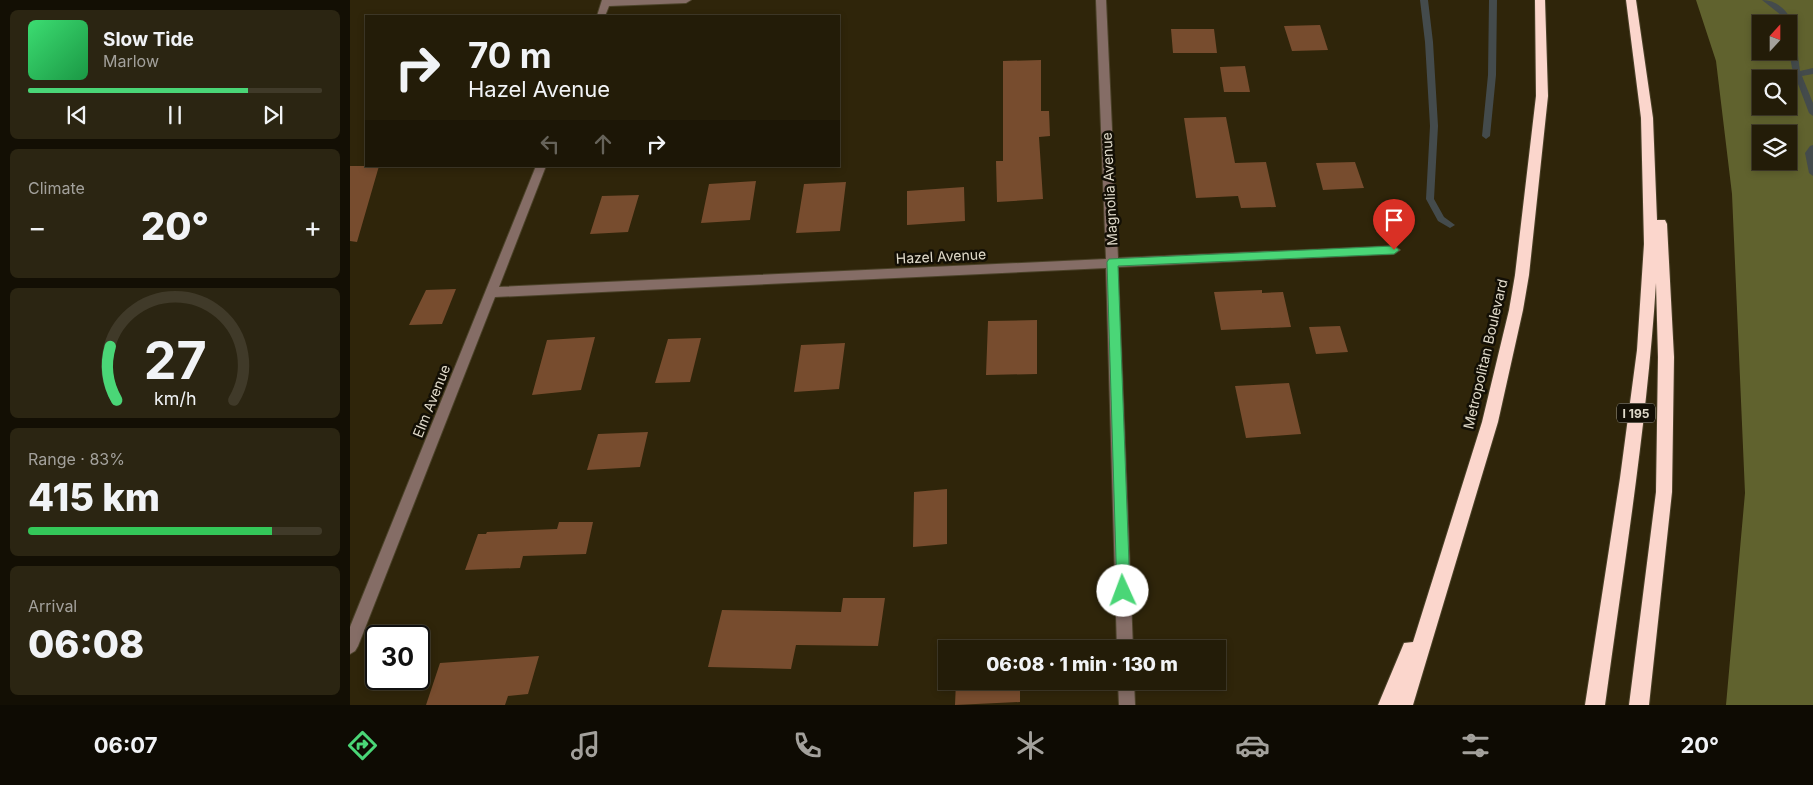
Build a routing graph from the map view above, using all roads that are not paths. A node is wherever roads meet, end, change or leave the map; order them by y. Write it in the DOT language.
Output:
graph roads {
  1 [pos="686,0"];
  2 [pos="1101,0"];
  3 [pos="1540,0"];
  4 [pos="1631,0"];
  5 [pos="607,1"];
  6 [pos="601,15"];
  7 [pos="1648,118"];
  8 [pos="541,167"];
  9 [pos="1394,250"];
  10 [pos="1112,262"];
  11 [pos="490,292"];
  12 [pos="1447,560"];
  13 [pos="1125,640"];
  14 [pos="350,646"];
  15 [pos="1126,690"];
  16 [pos="1127,705"];
  17 [pos="1388,705"];
  18 [pos="1403,705"];
  19 [pos="1595,705"];
  20 [pos="1639,705"];
  1 -- 5 [label="street"];
  2 -- 10 [label="street, Magnolia Avenue"];
  3 -- 12 [label="highway, Metropolitan Boulevard"];
  4 -- 7 [label="highway, I 195"];
  5 -- 6 [label="street"];
  7 -- 19 [label="highway, I 195"];
  7 -- 20 [label="highway"];
  8 -- 11 [label="street, Elm Avenue"];
  9 -- 10 [label="street, Hazel Avenue"];
  10 -- 11 [label="street, Hazel Avenue"];
  10 -- 13 [label="street, Magnolia Avenue"];
  11 -- 14 [label="street, Elm Avenue"];
  12 -- 17 [label="highway"];
  12 -- 18 [label="highway, Metropolitan Boulevard"];
  15 -- 16 [label="street"];
}
